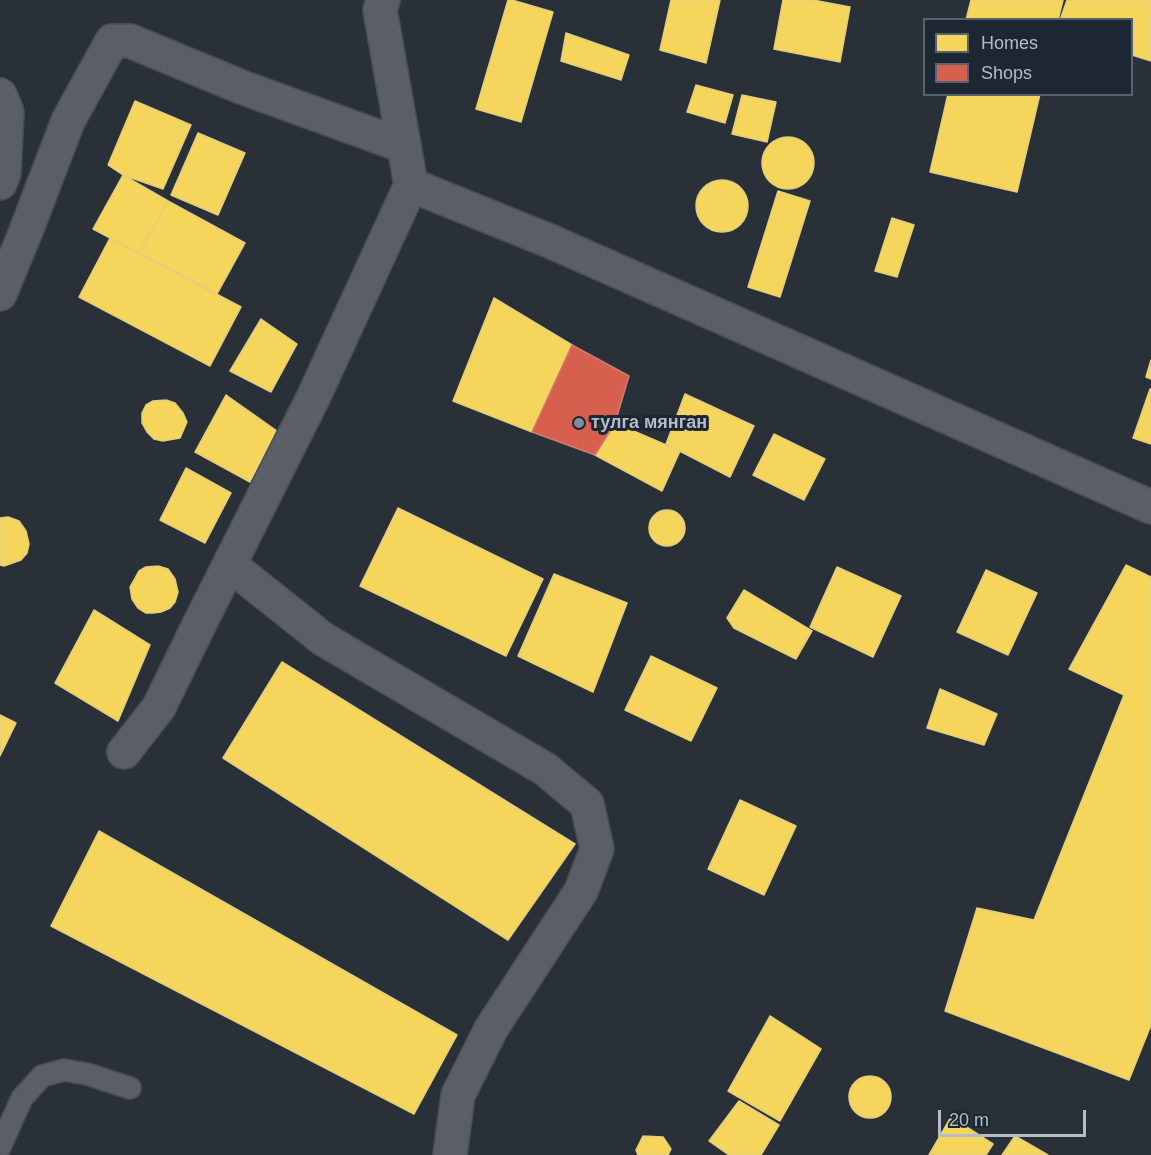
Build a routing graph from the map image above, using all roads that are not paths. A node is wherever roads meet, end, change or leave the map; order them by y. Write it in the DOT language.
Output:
graph roads {
  1 [pos="383,0"];
  2 [pos="0,95"];
  3 [pos="405,146"];
  4 [pos="0,183"];
  5 [pos="411,185"];
  6 [pos="0,294"];
  7 [pos="1151,507"];
  8 [pos="230,565"];
  9 [pos="124,752"];
  10 [pos="130,1088"];
  11 [pos="0,1147"];
  12 [pos="450,1155"];
  1 -- 3 [label="street"];
  2 -- 4 [label="street"];
  3 -- 5 [label="street"];
  3 -- 6 [label="street"];
  5 -- 7 [label="street"];
  5 -- 8 [label="street"];
  8 -- 9 [label="street"];
  8 -- 12 [label="street"];
  10 -- 11 [label="lane"];
}
